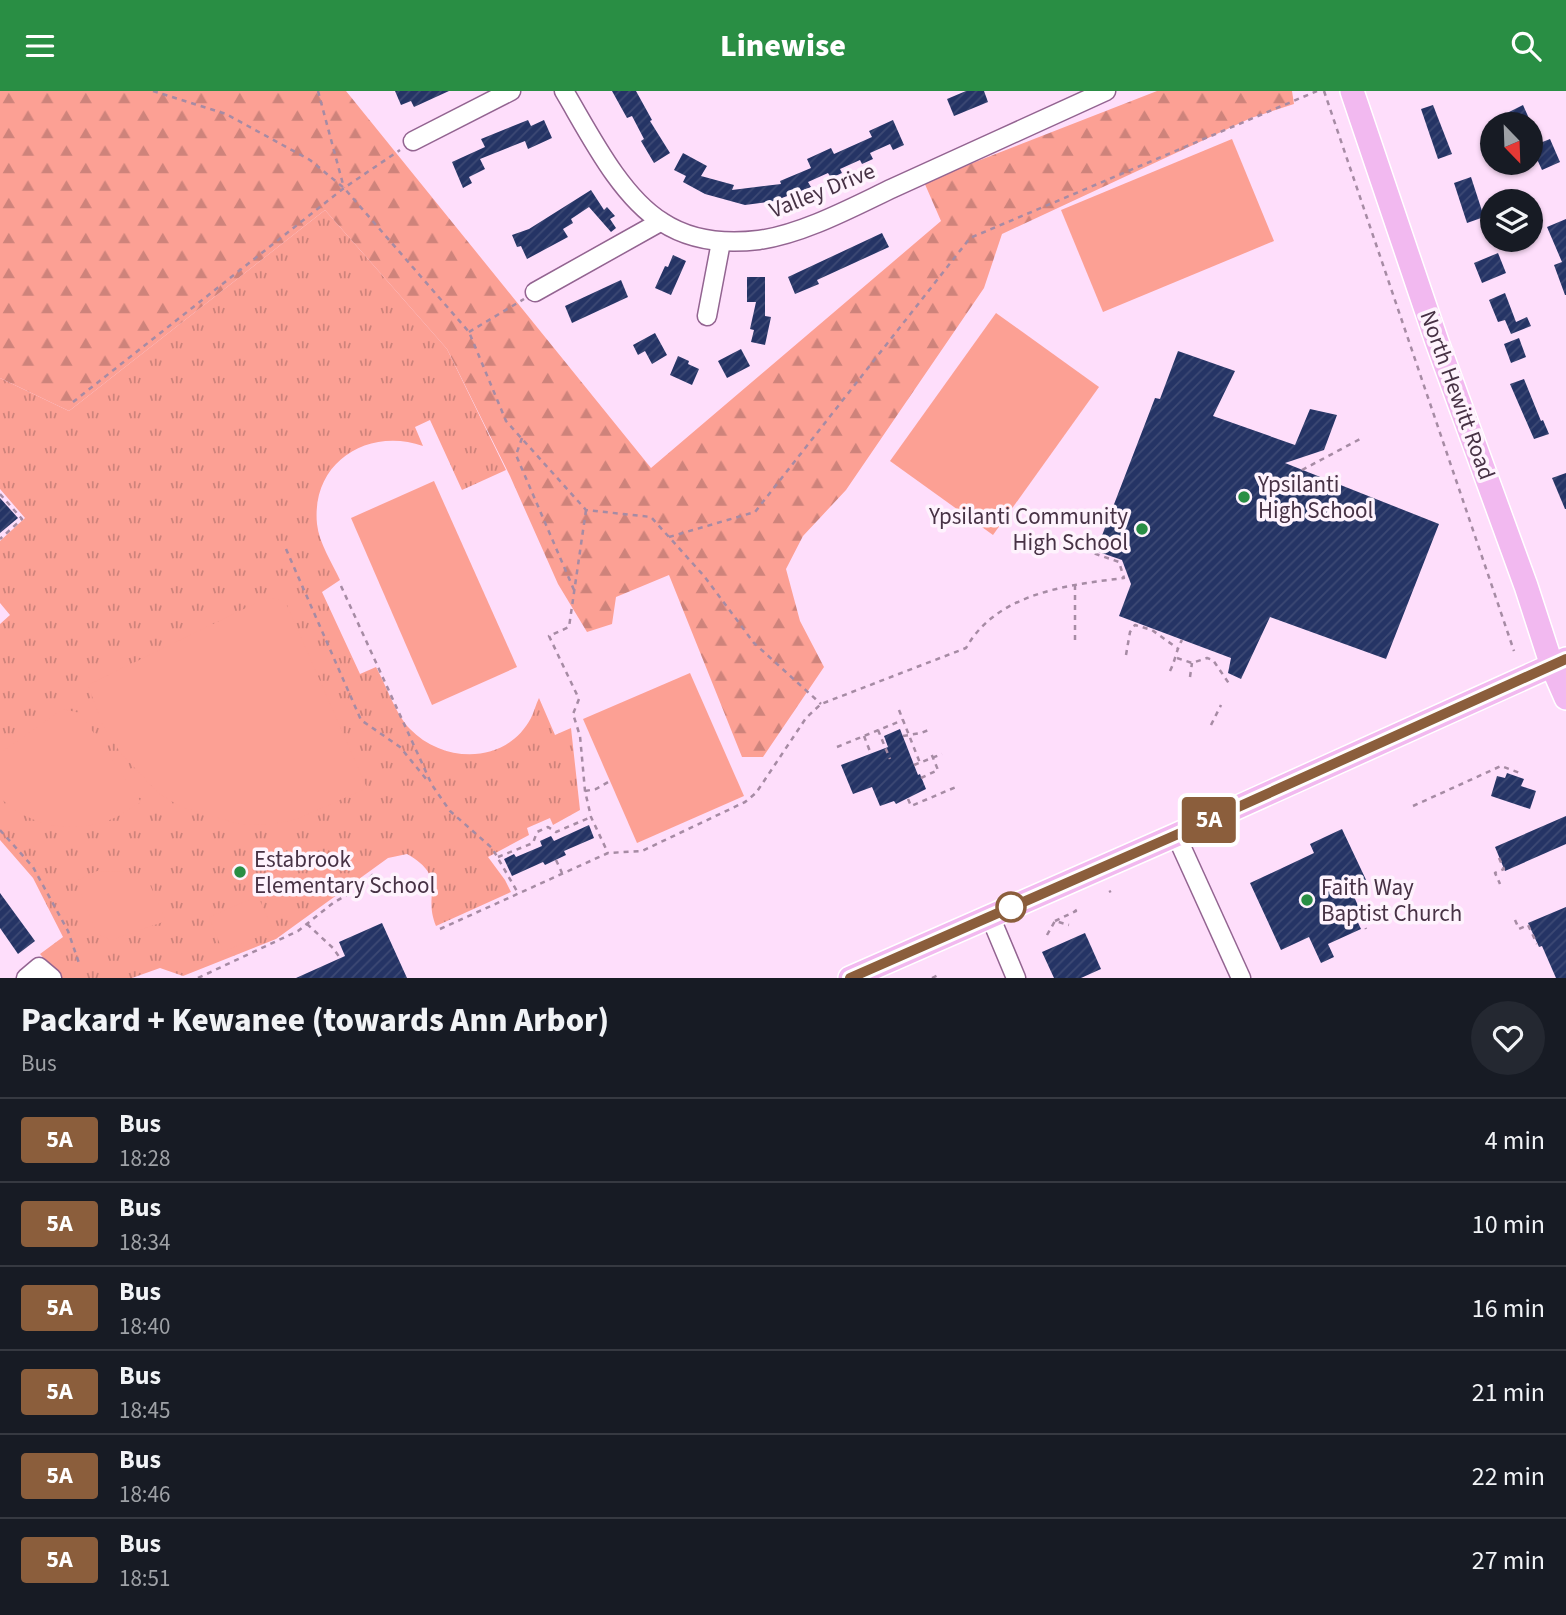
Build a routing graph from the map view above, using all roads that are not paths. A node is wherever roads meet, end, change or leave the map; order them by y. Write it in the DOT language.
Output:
graph roads {
  1 [pos="511,91"];
  2 [pos="564,91"];
  3 [pos="1106,91"];
  4 [pos="1352,91"];
  5 [pos="413,141"];
  6 [pos="660,222"];
  7 [pos="720,242"];
  8 [pos="536,292"];
  9 [pos="707,316"];
  10 [pos="1559,663"];
  11 [pos="1566,698"];
  12 [pos="1176,835"];
  13 [pos="990,916"];
  14 [pos="26,978"];
  15 [pos="52,978"];
  16 [pos="850,978"];
  17 [pos="1016,978"];
  18 [pos="1241,978"];
  1 -- 5 [label="street"];
  2 -- 6 [label="street, Valley Drive"];
  3 -- 7 [label="street, Valley Drive"];
  4 -- 10 [label="main road, North Hewitt Road"];
  6 -- 7 [label="street, Valley Drive"];
  6 -- 8 [label="street"];
  7 -- 9 [label="street"];
  10 -- 11 [label="main road, North Hewitt Road"];
  10 -- 12 [label="main road"];
  12 -- 13 [label="main road"];
  12 -- 18 [label="street"];
  13 -- 16 [label="main road"];
  13 -- 17 [label="street"];
  14 -- 15 [label="street"];
}
